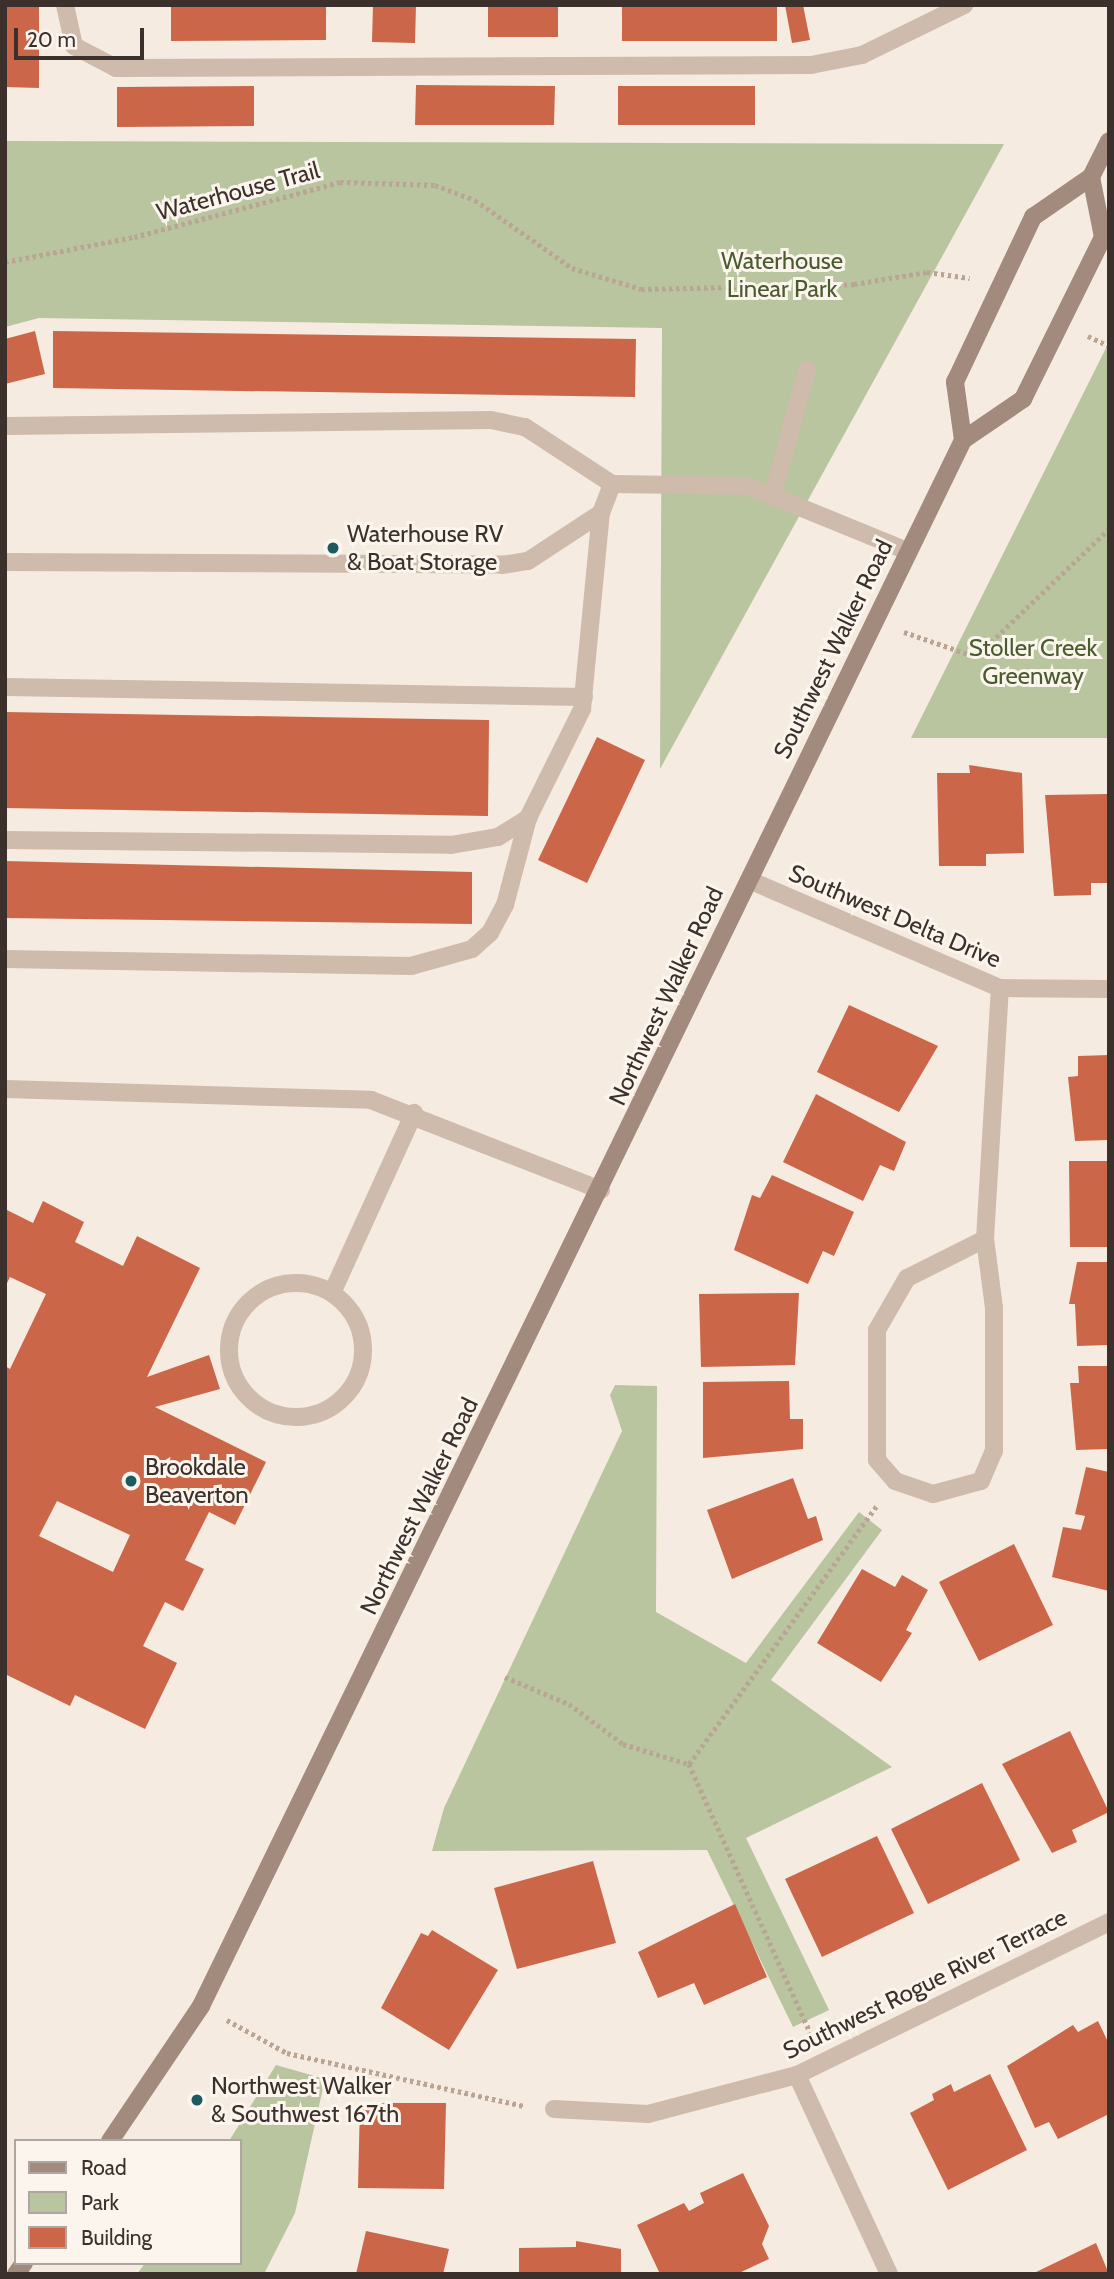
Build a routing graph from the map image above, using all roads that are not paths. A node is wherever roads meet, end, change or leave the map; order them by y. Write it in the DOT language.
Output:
graph roads {
  1 [pos="65,5"];
  2 [pos="964,5"];
  3 [pos="1109,141"];
  4 [pos="1091,177"];
  5 [pos="807,370"];
  6 [pos="5,426"];
  7 [pos="963,440"];
  8 [pos="612,484"];
  9 [pos="772,494"];
  10 [pos="601,513"];
  11 [pos="908,551"];
  12 [pos="5,562"];
  13 [pos="5,687"];
  14 [pos="584,697"];
  15 [pos="528,818"];
  16 [pos="5,840"];
  17 [pos="749,880"];
  18 [pos="5,959"];
  19 [pos="1000,988"];
  20 [pos="1109,989"];
  21 [pos="5,1089"];
  22 [pos="414,1113"];
  23 [pos="601,1190"];
  24 [pos="985,1239"];
  25 [pos="332,1293"];
  26 [pos="1109,1922"];
  27 [pos="797,2075"];
  28 [pos="554,2109"];
  29 [pos="111,2139"];
  30 [pos="889,2274"];
  1 -- 2 [label="street"];
  3 -- 4 [label="main road"];
  4 -- 7 [label="main road"];
  4 -- 7 [label="main road"];
  5 -- 9 [label="street"];
  6 -- 8 [label="street"];
  7 -- 11 [label="main road, Southwest Walker Road"];
  8 -- 9 [label="street"];
  8 -- 10 [label="street"];
  9 -- 11 [label="street"];
  10 -- 12 [label="street"];
  10 -- 14 [label="street"];
  11 -- 17 [label="main road, Southwest Walker Road"];
  13 -- 14 [label="street"];
  14 -- 15 [label="street"];
  15 -- 16 [label="street"];
  15 -- 18 [label="street"];
  17 -- 19 [label="street, Southwest Delta Drive"];
  17 -- 23 [label="main road, Northwest Walker Road"];
  19 -- 20 [label="street, Southwest Delta Drive"];
  19 -- 24 [label="street"];
  21 -- 22 [label="street"];
  22 -- 23 [label="street"];
  22 -- 25 [label="street"];
  23 -- 29 [label="main road, Northwest Walker Road"];
  24 -- 24 [label="street"];
  25 -- 25 [label="street"];
  26 -- 27 [label="street, Southwest Rogue River Terrace"];
  27 -- 28 [label="street, Southwest Rogue River Terrace"];
  27 -- 30 [label="street"];
}
